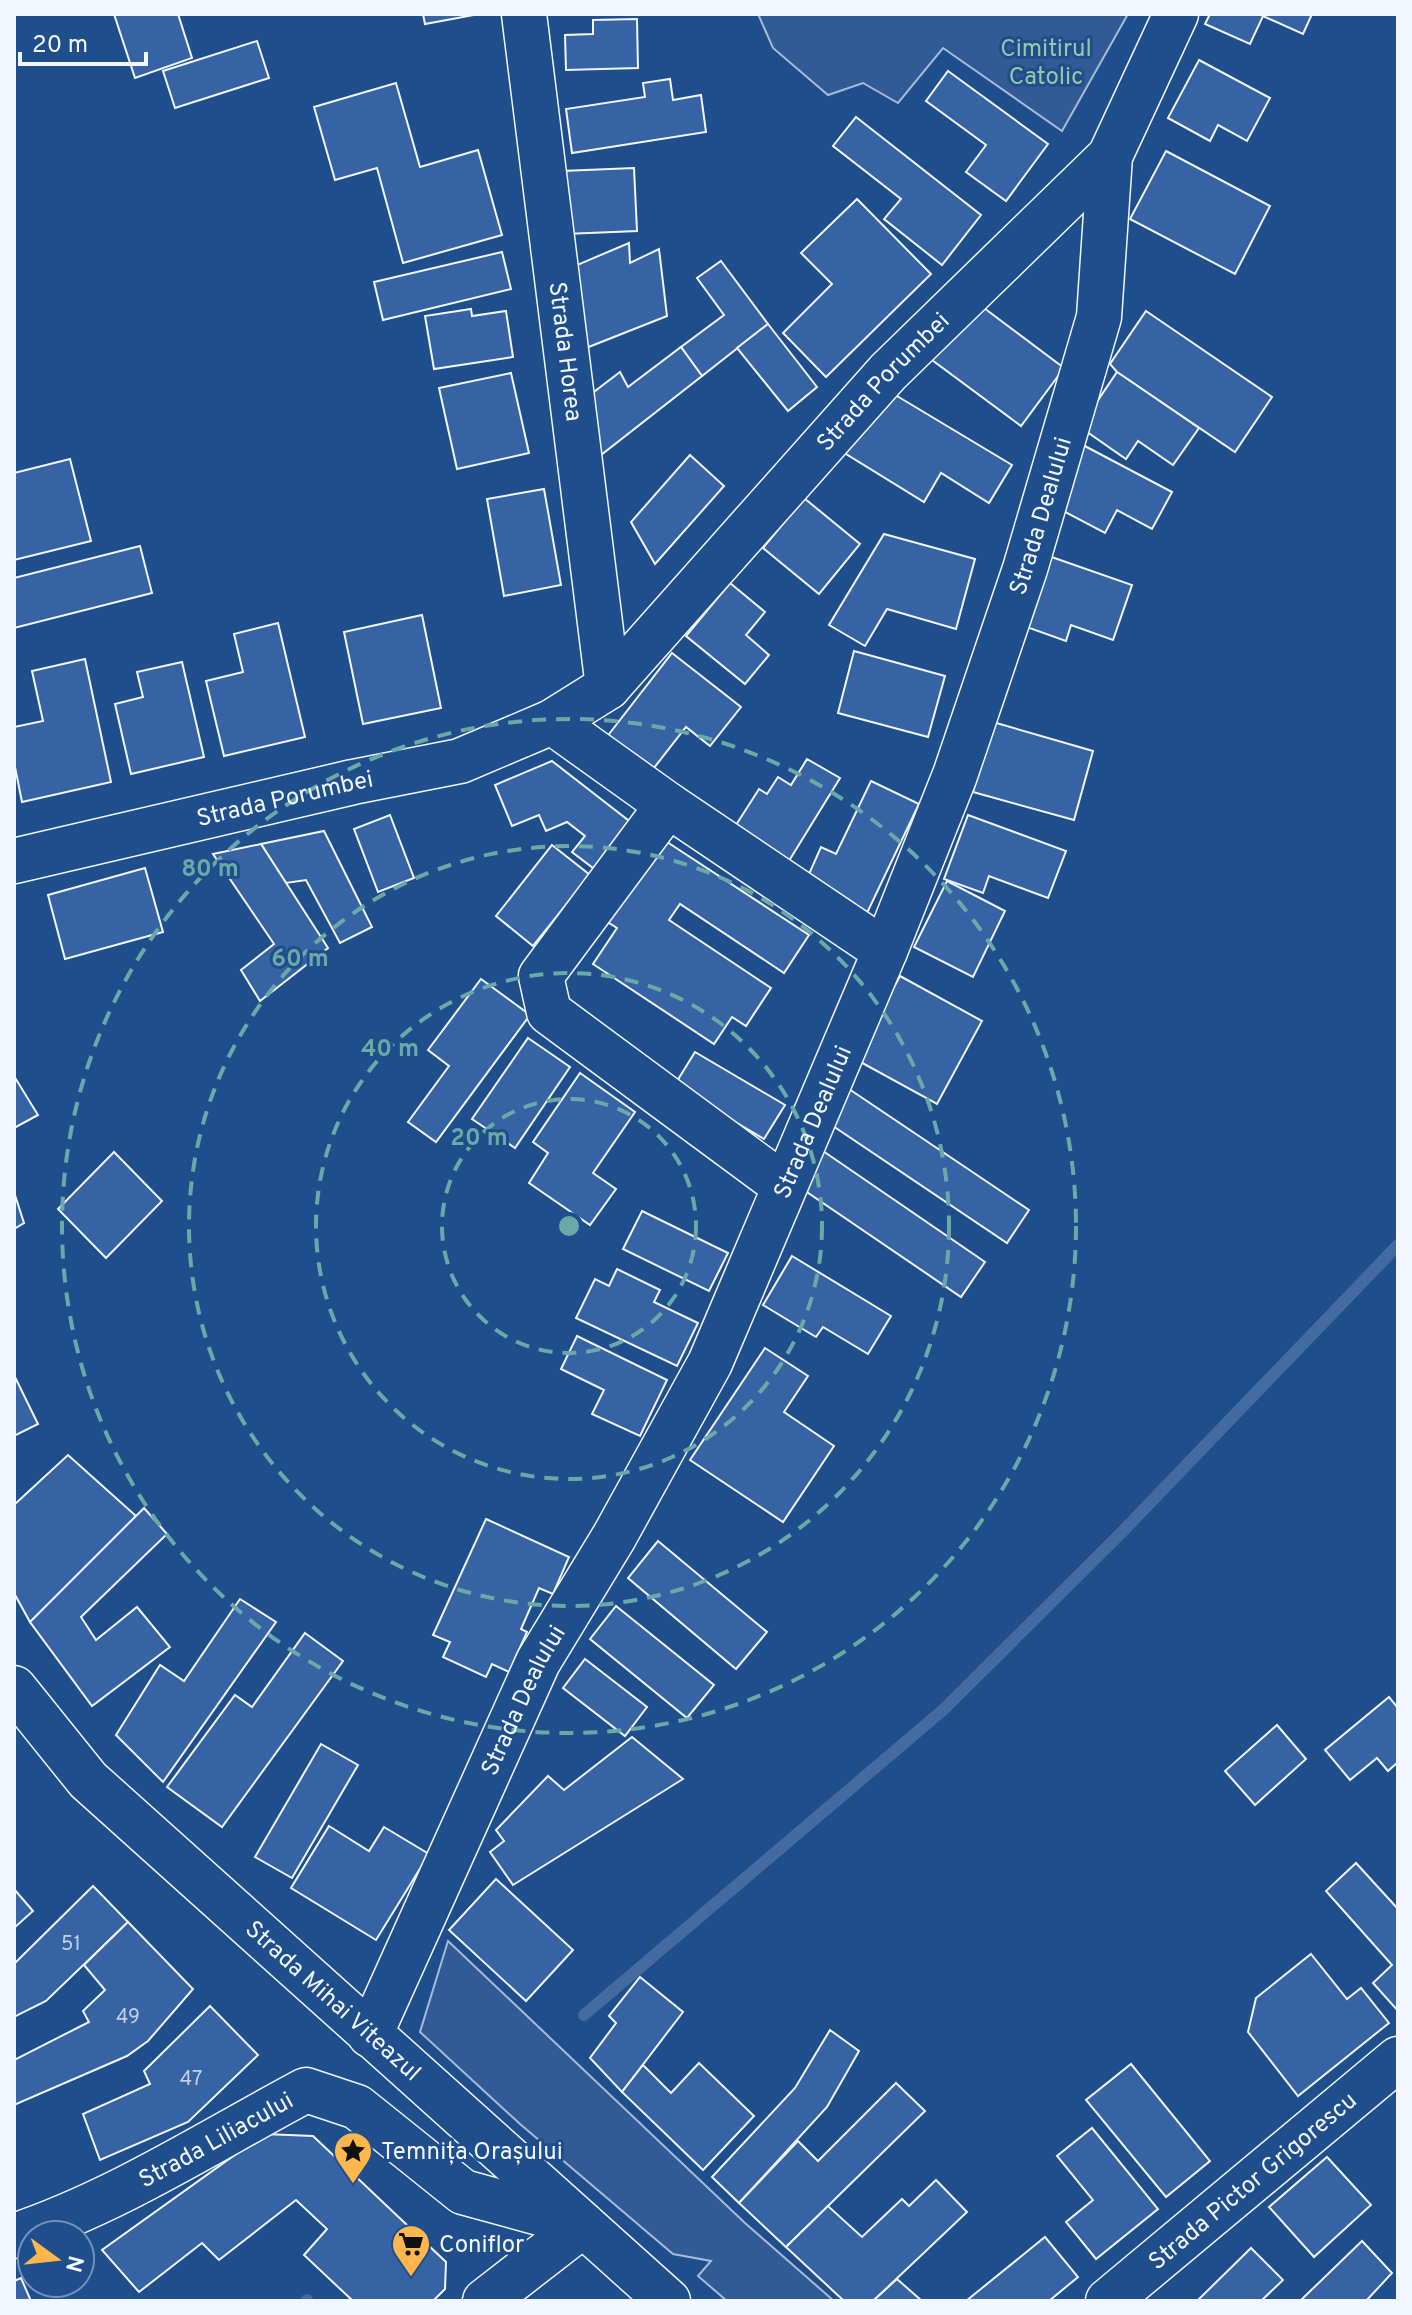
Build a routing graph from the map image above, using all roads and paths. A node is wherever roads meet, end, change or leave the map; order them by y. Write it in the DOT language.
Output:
graph roads {
  1 [pos="524,14"];
  2 [pos="1176,14"];
  3 [pos="1110,156"];
  4 [pos="608,687"];
  5 [pos="552,722"];
  6 [pos="668,805"];
  7 [pos="14,861"];
  8 [pos="885,951"];
  9 [pos="783,1185"];
  10 [pos="14,1688"];
  11 [pos="370,2035"];
  12 [pos="1398,2059"];
  13 [pos="583,2225"];
  14 [pos="14,2236"];
  15 [pos="485,2301"];
  16 [pos="668,2301"];
  17 [pos="1108,2301"];
  1 -- 4 [label="main road, Strada Horea"];
  2 -- 3 [label="main road, Strada Porumbei"];
  3 -- 4 [label="main road, Strada Porumbei"];
  3 -- 8 [label="main road, Strada Dealului"];
  4 -- 5 [label="main road, Strada Porumbei"];
  5 -- 6 [label="main road"];
  5 -- 7 [label="main road, Strada Porumbei"];
  6 -- 8 [label="main road"];
  6 -- 9 [label="main road"];
  8 -- 9 [label="main road, Strada Dealului"];
  9 -- 11 [label="main road, Strada Dealului"];
  10 -- 11 [label="main road, Strada Mihai Viteazul"];
  11 -- 13 [label="main road, Strada Mihai Viteazul"];
  12 -- 17 [label="main road, Strada Pictor Grigorescu"];
  13 -- 14 [label="main road, Strada Liliacului"];
  13 -- 15 [label="main road"];
  13 -- 16 [label="main road, Strada Mihai Viteazul"];
}
